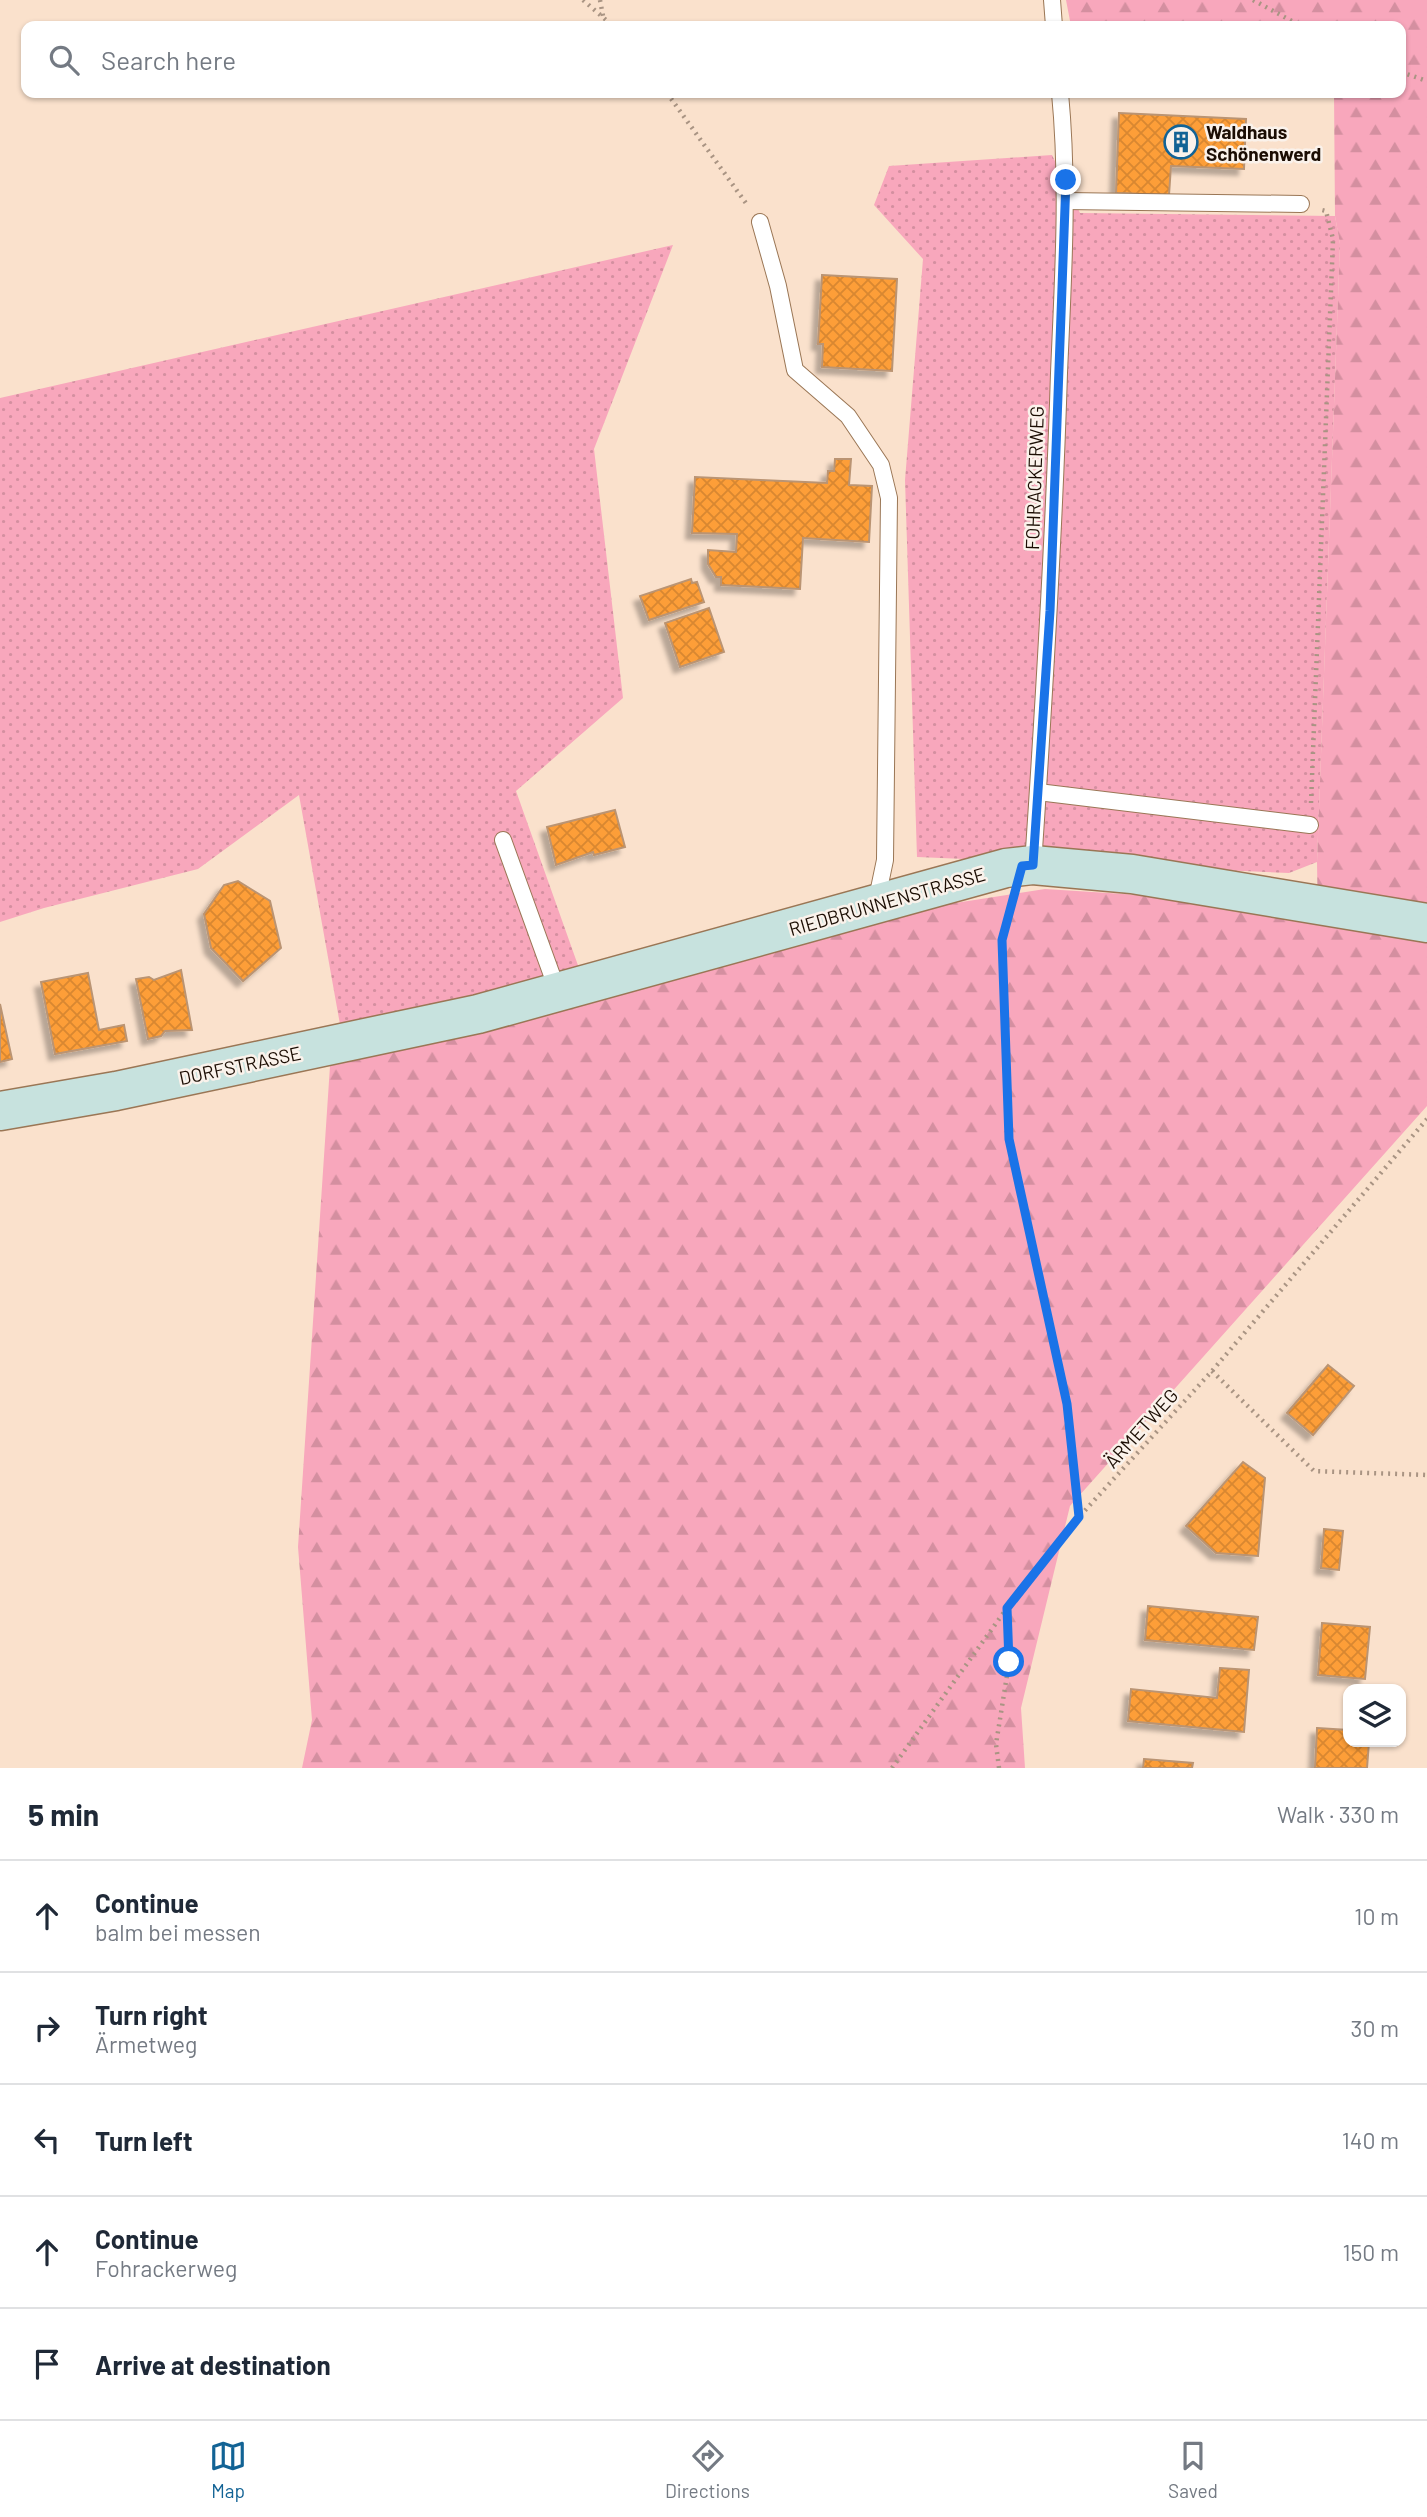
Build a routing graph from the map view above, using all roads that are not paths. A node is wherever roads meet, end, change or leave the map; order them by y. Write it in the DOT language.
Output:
graph roads {
  1 [pos="1052,0"];
  2 [pos="1054,21"];
  3 [pos="1060,98"];
  4 [pos="1065,201"];
  5 [pos="1301,204"];
  6 [pos="760,222"];
  7 [pos="1038,792"];
  8 [pos="1310,824"];
  9 [pos="503,840"];
  10 [pos="1027,866"];
  11 [pos="876,903"];
  12 [pos="1427,923"];
  13 [pos="559,995"];
  14 [pos="478,1014"];
  15 [pos="0,1111"];
  1 -- 2 [label="lane"];
  3 -- 4 [label="lane, FOHRACKERWEG"];
  4 -- 5 [label="lane"];
  4 -- 7 [label="lane, FOHRACKERWEG"];
  6 -- 11 [label="lane"];
  7 -- 8 [label="lane"];
  7 -- 10 [label="lane, FOHRACKERWEG"];
  9 -- 13 [label="lane"];
  10 -- 11 [label="street, RIEDBRUNNENSTRASSE"];
  10 -- 12 [label="street, RIEDBRUNNENSTRASSE"];
  11 -- 13 [label="street, RIEDBRUNNENSTRASSE"];
  13 -- 14 [label="street, RIEDBRUNNENSTRASSE"];
  14 -- 15 [label="street, DORFSTRASSE"];
}
